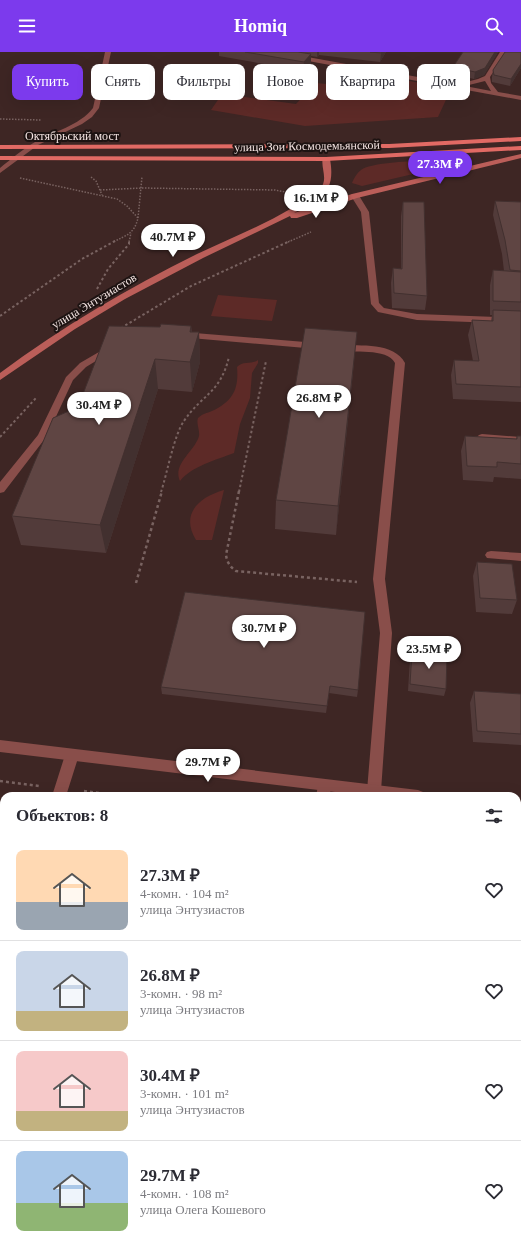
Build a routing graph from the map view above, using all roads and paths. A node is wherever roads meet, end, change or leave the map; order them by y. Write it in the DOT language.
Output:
graph roads {
  1 [pos="108,52"];
  2 [pos="273,52"];
  3 [pos="503,52"];
  4 [pos="487,77"];
  5 [pos="417,78"];
  6 [pos="470,83"];
  7 [pos="470,88"];
  8 [pos="496,93"];
  9 [pos="521,98"];
  10 [pos="521,139"];
  11 [pos="0,147"];
  12 [pos="144,147"];
  13 [pos="324,147"];
  14 [pos="521,148"];
  15 [pos="521,156"];
  16 [pos="0,158"];
  17 [pos="142,158"];
  18 [pos="326,158"];
  19 [pos="0,171"];
  20 [pos="15,178"];
  21 [pos="142,188"];
  22 [pos="287,193"];
  23 [pos="102,195"];
  24 [pos="355,196"];
  25 [pos="138,218"];
  26 [pos="271,224"];
  27 [pos="311,232"];
  28 [pos="131,233"];
  29 [pos="96,290"];
  30 [pos="0,316"];
  31 [pos="521,321"];
  32 [pos="117,330"];
  33 [pos="171,335"];
  34 [pos="234,340"];
  35 [pos="270,343"];
  36 [pos="119,344"];
  37 [pos="0,377"];
  38 [pos="41,393"];
  39 [pos="0,437"];
  40 [pos="482,437"];
  41 [pos="521,440"];
  42 [pos="0,489"];
  43 [pos="491,555"];
  44 [pos="521,557"];
  45 [pos="136,583"];
  46 [pos="379,584"];
  47 [pos="0,746"];
  48 [pos="72,754"];
  49 [pos="324,791"];
  50 [pos="374,791"];
  51 [pos="60,792"];
  52 [pos="383,792"];
  1 -- 19 [label="street"];
  2 -- 5 [label="street"];
  3 -- 4 [label="street"];
  4 -- 6 [label="street"];
  4 -- 8 [label="street"];
  7 -- 8 [label="street"];
  8 -- 9 [label="street"];
  10 -- 13 [label="main road, улица Зои Космодемьянской"];
  11 -- 12 [label="main road, Октябрьский мост"];
  12 -- 13 [label="main road, улица Зои Космодемьянской"];
  13 -- 18 [label="main road"];
  14 -- 18 [label="main road, улица Зои Космодемьянской"];
  15 -- 24 [label="main road, улица Энтузиастов"];
  16 -- 17 [label="main road, Октябрьский мост"];
  17 -- 18 [label="main road, улица Зои Космодемьянской"];
  18 -- 26 [label="main road, улица Энтузиастов"];
  20 -- 23 [label="path"];
  21 -- 22 [label="path"];
  21 -- 23 [label="path"];
  21 -- 25 [label="path"];
  23 -- 25 [label="path"];
  24 -- 26 [label="main road, улица Энтузиастов"];
  24 -- 31 [label="street"];
  25 -- 28 [label="path"];
  26 -- 37 [label="main road, улица Энтузиастов"];
  27 -- 32 [label="path"];
  28 -- 29 [label="path"];
  28 -- 30 [label="path"];
  33 -- 34 [label="street"];
  34 -- 35 [label="street"];
  34 -- 45 [label="path"];
  35 -- 46 [label="street"];
  35 -- 46 [label="path"];
  36 -- 42 [label="street"];
  38 -- 39 [label="path"];
  40 -- 41 [label="street"];
  43 -- 44 [label="street"];
  46 -- 50 [label="street"];
  47 -- 48 [label="street"];
  48 -- 49 [label="street"];
  48 -- 51 [label="street"];
  49 -- 50 [label="street"];
  50 -- 52 [label="street"];
}
